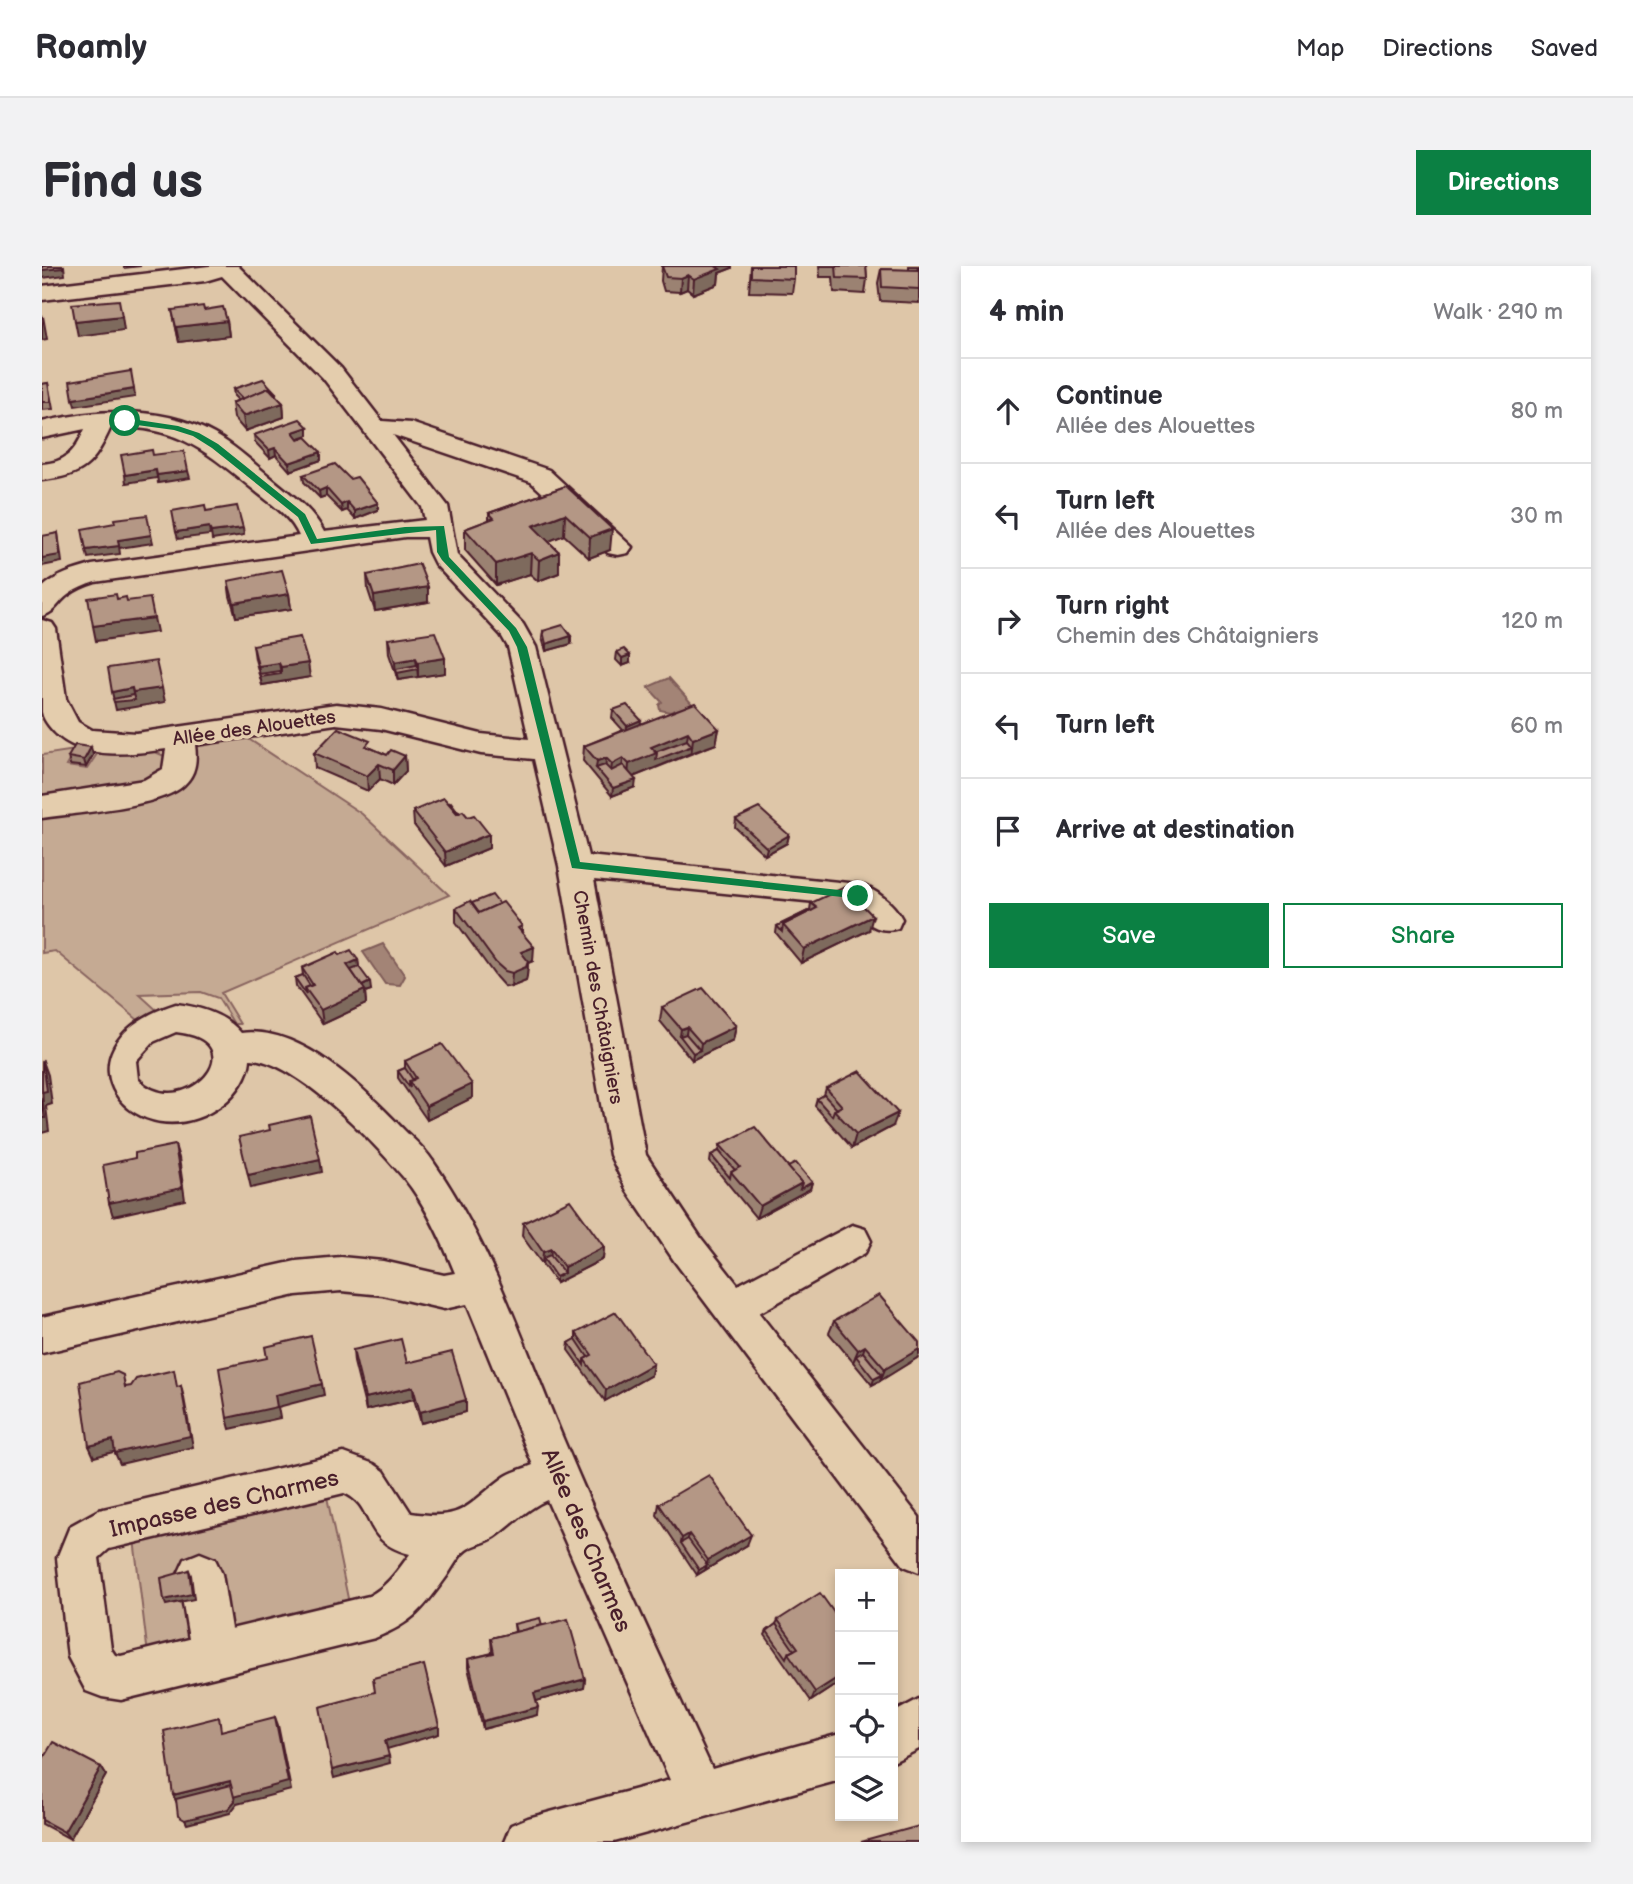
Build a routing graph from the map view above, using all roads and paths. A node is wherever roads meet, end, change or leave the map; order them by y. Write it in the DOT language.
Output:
graph roads {
  1 [pos="226,267"];
  2 [pos="42,293"];
  3 [pos="102,422"];
  4 [pos="42,430"];
  5 [pos="377,430"];
  6 [pos="42,472"];
  7 [pos="441,528"];
  8 [pos="314,542"];
  9 [pos="618,547"];
  10 [pos="42,607"];
  11 [pos="42,629"];
  12 [pos="178,736"];
  13 [pos="548,749"];
  14 [pos="42,807"];
  15 [pos="575,866"];
  16 [pos="886,919"];
  17 [pos="231,1048"];
  18 [pos="852,1241"];
  19 [pos="480,1284"];
  20 [pos="732,1308"];
  21 [pos="42,1335"];
  22 [pos="558,1475"];
  23 [pos="450,1536"];
  24 [pos="919,1551"];
  25 [pos="200,1574"];
  26 [pos="214,1656"];
  27 [pos="919,1722"];
  28 [pos="898,1736"];
  29 [pos="836,1758"];
  30 [pos="700,1794"];
  31 [pos="528,1842"];
  1 -- 2 [label="street"];
  1 -- 5 [label="street, Chemin des Châtaigniers"];
  3 -- 4 [label="street"];
  3 -- 6 [label="street"];
  3 -- 8 [label="street"];
  5 -- 7 [label="street, Chemin des Châtaigniers"];
  5 -- 9 [label="street"];
  7 -- 8 [label="street"];
  7 -- 13 [label="street, Chemin des Châtaigniers"];
  8 -- 10 [label="street"];
  11 -- 12 [label="street, Allée des Alouettes"];
  12 -- 13 [label="street, Allée des Alouettes"];
  12 -- 14 [label="street"];
  13 -- 15 [label="street, Chemin des Châtaigniers"];
  15 -- 16 [label="street"];
  15 -- 20 [label="street, Chemin des Châtaigniers"];
  17 -- 19 [label="street, Allée des Charmes"];
  18 -- 20 [label="street"];
  19 -- 21 [label="street"];
  19 -- 22 [label="street, Allée des Charmes"];
  20 -- 24 [label="street, Chemin des Châtaigniers"];
  22 -- 23 [label="street, Impasse des Charmes"];
  22 -- 30 [label="street, Allée des Charmes"];
  23 -- 26 [label="street, Impasse des Charmes"];
  23 -- 26 [label="street, Impasse des Charmes"];
  25 -- 26 [label="street"];
  27 -- 28 [label="street"];
  29 -- 30 [label="street"];
  30 -- 31 [label="street"];
}
